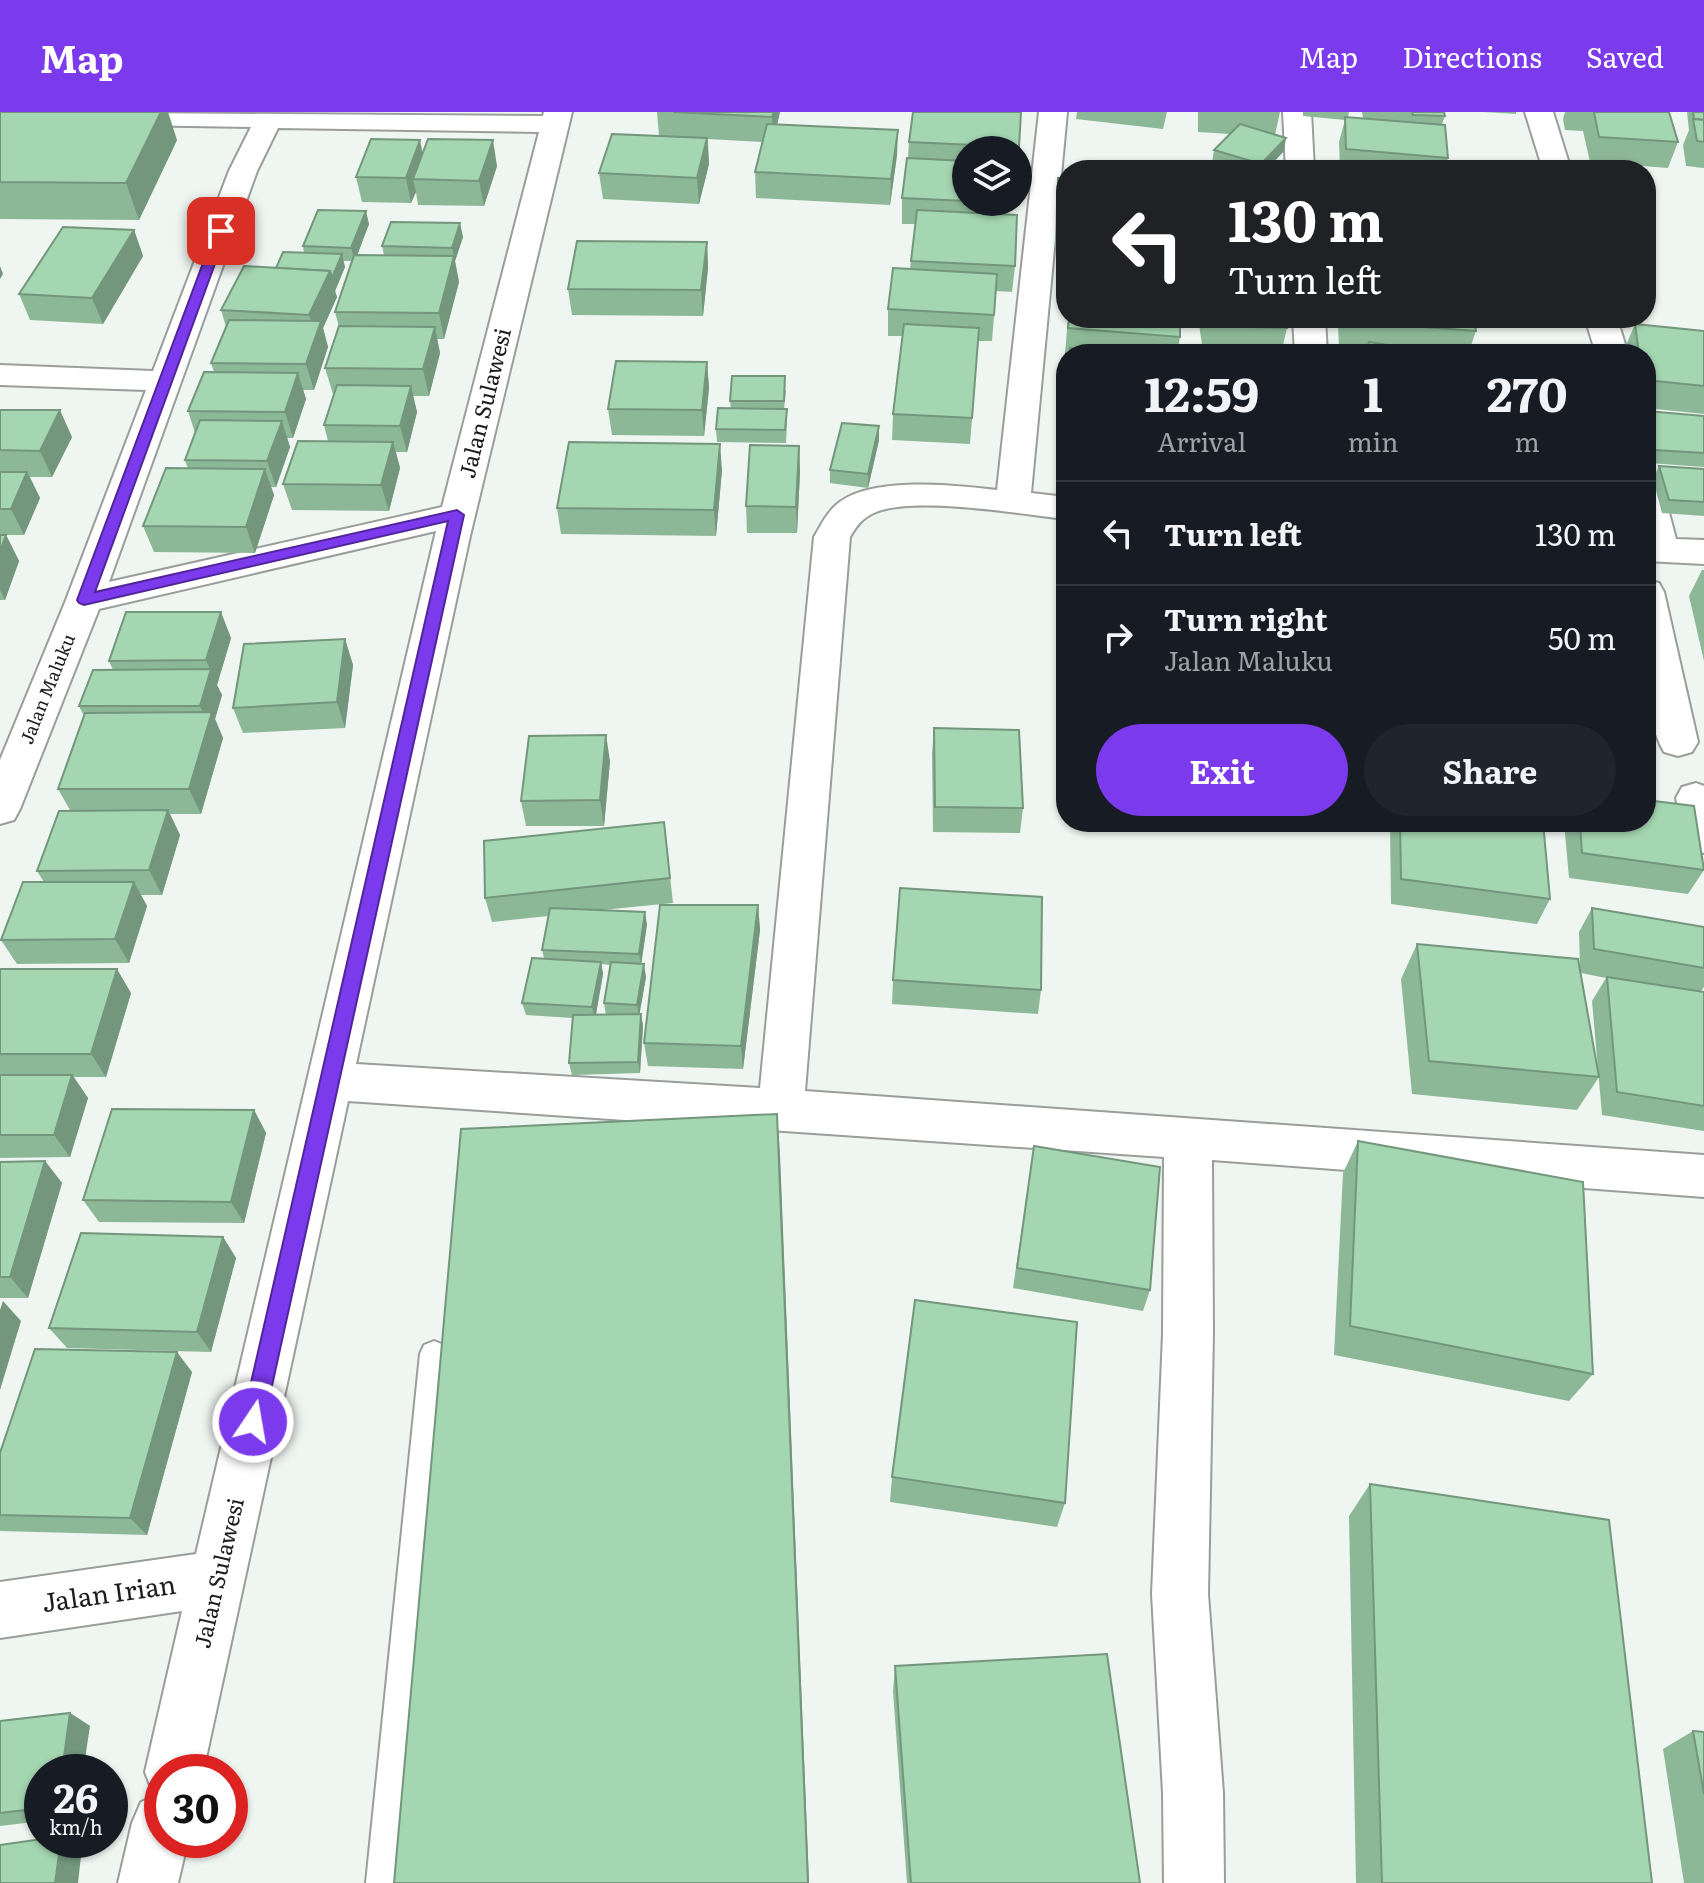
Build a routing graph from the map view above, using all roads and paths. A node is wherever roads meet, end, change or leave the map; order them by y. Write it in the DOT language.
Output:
graph roads {
  1 [pos="1053,112"];
  2 [pos="1297,112"];
  3 [pos="1539,112"];
  4 [pos="0,115"];
  5 [pos="557,118"];
  6 [pos="268,121"];
  7 [pos="1299,160"];
  8 [pos="1554,160"];
  9 [pos="0,375"];
  10 [pos="166,381"];
  11 [pos="1013,504"];
  12 [pos="1056,507"];
  13 [pos="457,515"];
  14 [pos="1656,550"];
  15 [pos="1704,552"];
  16 [pos="84,600"];
  17 [pos="1656,639"];
  18 [pos="1678,742"];
  19 [pos="1696,798"];
  20 [pos="0,809"];
  21 [pos="1704,838"];
  22 [pos="329,1081"];
  23 [pos="781,1109"];
  24 [pos="1188,1138"];
  25 [pos="1704,1176"];
  26 [pos="434,1354"];
  27 [pos="218,1578"];
  28 [pos="0,1610"];
  29 [pos="178,1754"];
  30 [pos="154,1858"];
  31 [pos="148,1883"];
  32 [pos="383,1883"];
  33 [pos="1194,1883"];
  1 -- 11 [label="street"];
  2 -- 7 [label="street"];
  3 -- 8 [label="street"];
  4 -- 6 [label="street"];
  5 -- 6 [label="street"];
  5 -- 13 [label="street, Jalan Sulawesi"];
  6 -- 10 [label="street, Jalan Maluku"];
  9 -- 10 [label="street"];
  10 -- 16 [label="street, Jalan Maluku"];
  11 -- 12 [label="street"];
  11 -- 23 [label="street"];
  13 -- 16 [label="street"];
  13 -- 22 [label="street, Jalan Sulawesi"];
  14 -- 15 [label="street"];
  16 -- 20 [label="street, Jalan Maluku"];
  17 -- 18 [label="street"];
  19 -- 21 [label="street"];
  22 -- 23 [label="street"];
  22 -- 27 [label="street, Jalan Sulawesi"];
  23 -- 24 [label="street"];
  24 -- 25 [label="street"];
  24 -- 33 [label="street"];
  26 -- 32 [label="lane"];
  27 -- 28 [label="street, Jalan Irian"];
  27 -- 29 [label="street, Jalan Sulawesi"];
  30 -- 31 [label="street"];
}
